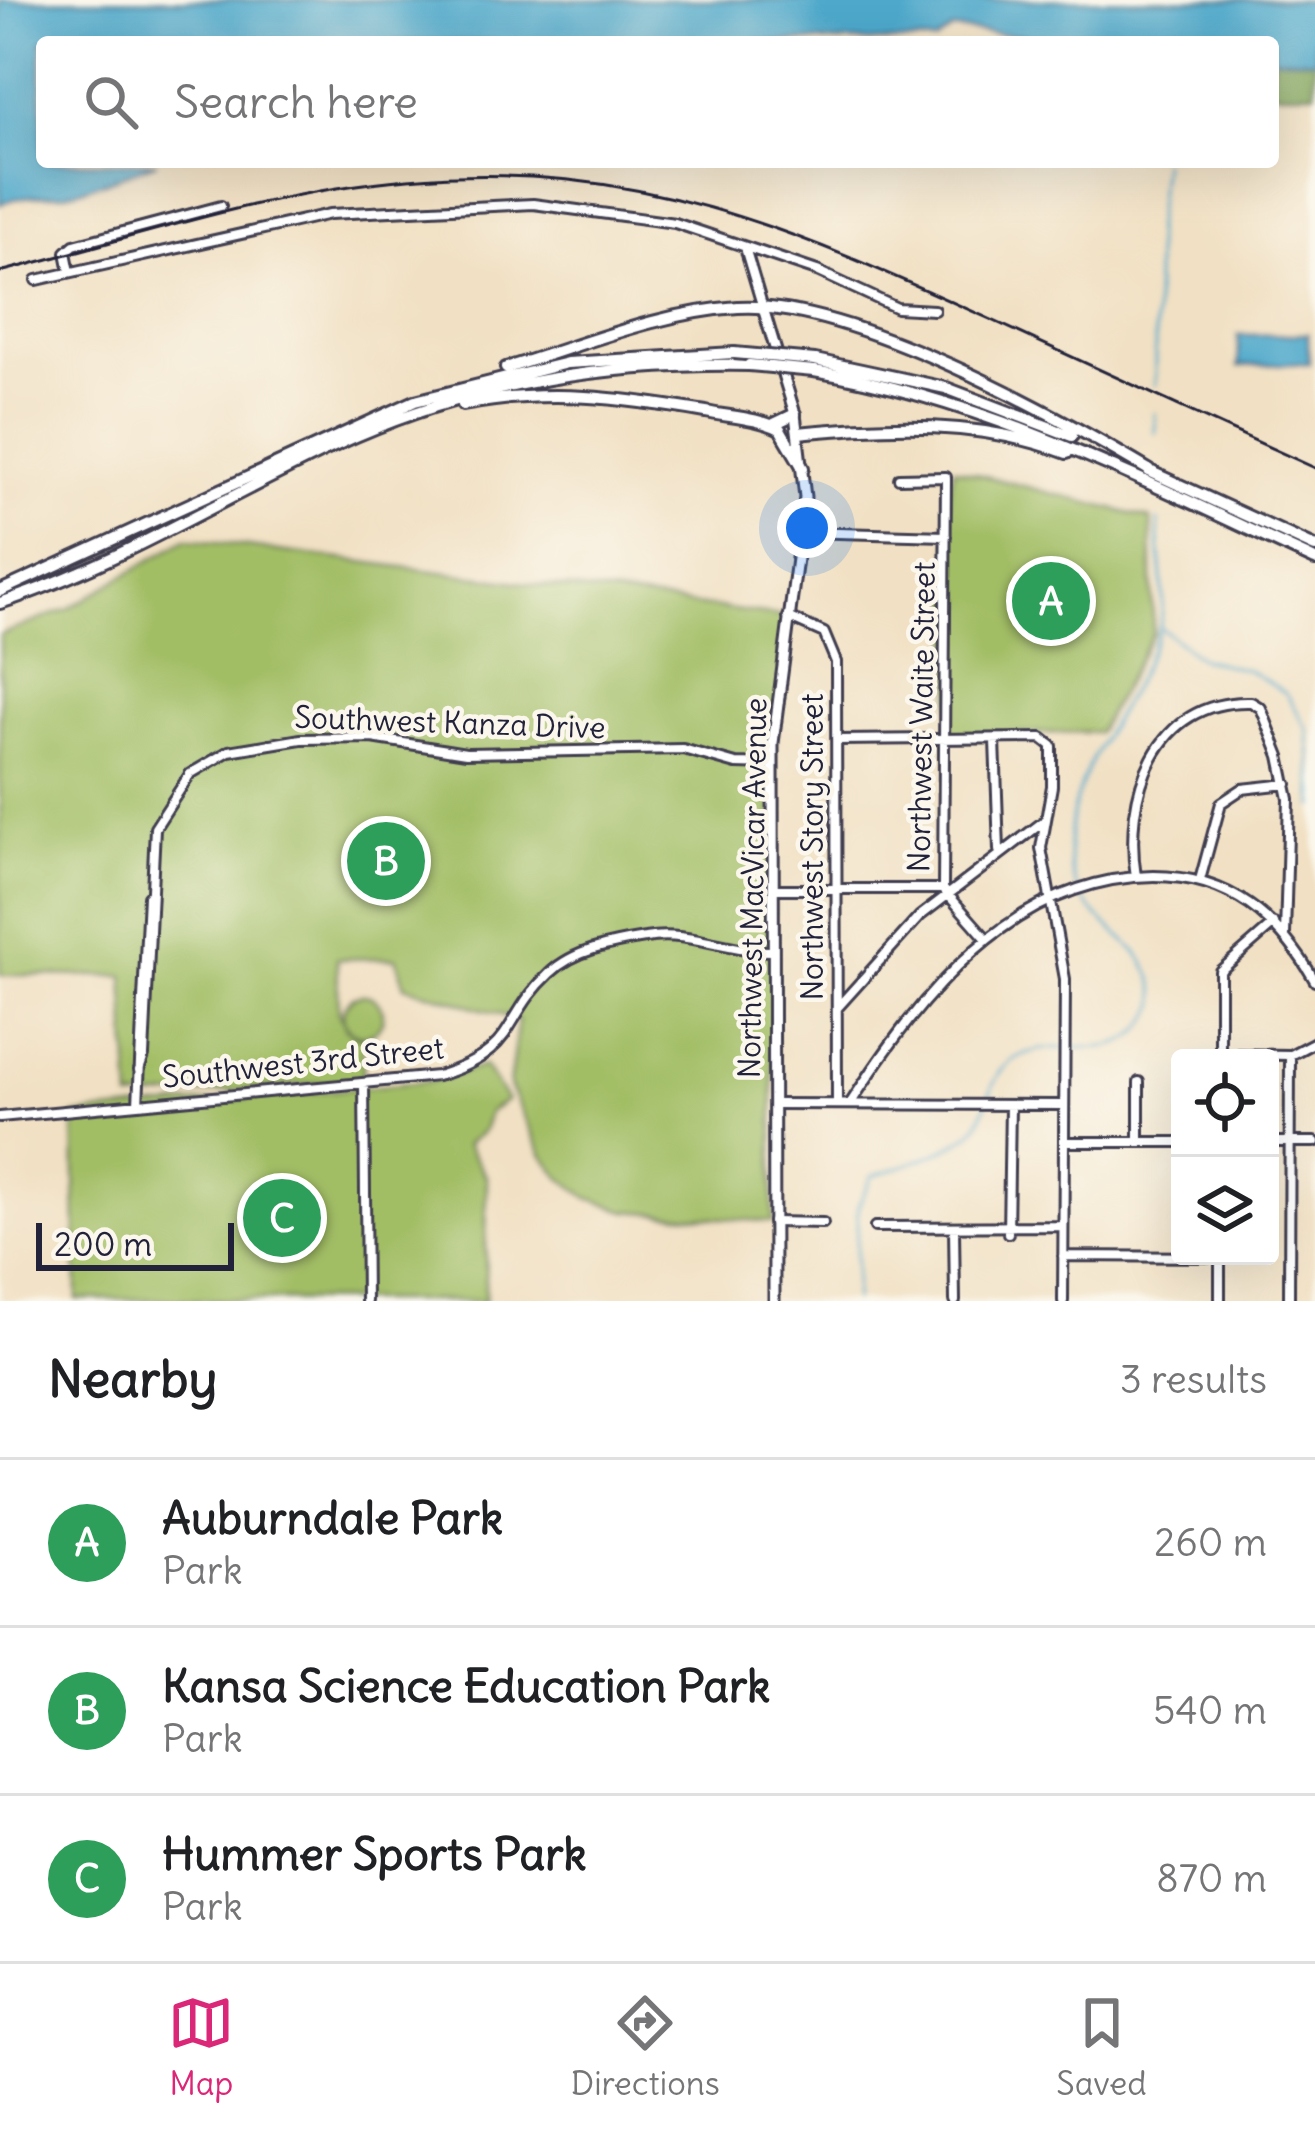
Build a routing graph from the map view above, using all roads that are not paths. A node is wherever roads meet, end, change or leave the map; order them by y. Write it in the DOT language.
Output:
graph roads {
  1 [pos="221,206"];
  2 [pos="746,251"];
  3 [pos="70,272"];
  4 [pos="37,280"];
  5 [pos="763,308"];
  6 [pos="934,310"];
  7 [pos="815,366"];
  8 [pos="443,392"];
  9 [pos="795,414"];
  10 [pos="395,420"];
  11 [pos="771,424"];
  12 [pos="798,434"];
  13 [pos="803,468"];
  14 [pos="1121,471"];
  15 [pos="1154,473"];
  16 [pos="899,478"];
  17 [pos="802,532"];
  18 [pos="946,536"];
  19 [pos="1315,547"];
  20 [pos="1315,560"];
  21 [pos="0,591"];
  22 [pos="0,603"];
  23 [pos="788,617"];
  24 [pos="994,739"];
  25 [pos="838,740"];
  26 [pos="946,740"];
  27 [pos="773,765"];
  28 [pos="1287,784"];
  29 [pos="1045,821"];
  30 [pos="999,852"];
  31 [pos="1136,877"];
  32 [pos="1200,880"];
  33 [pos="773,890"];
  34 [pos="836,890"];
  35 [pos="946,890"];
  36 [pos="1056,897"];
  37 [pos="1274,924"];
  38 [pos="1285,935"];
  39 [pos="987,939"];
  40 [pos="773,952"];
  41 [pos="1314,978"];
  42 [pos="836,1009"];
  43 [pos="1315,1042"];
  44 [pos="1220,1049"];
  45 [pos="1279,1055"];
  46 [pos="1289,1055"];
  47 [pos="1139,1082"];
  48 [pos="364,1083"];
  49 [pos="138,1104"];
  50 [pos="774,1104"];
  51 [pos="837,1104"];
  52 [pos="850,1104"];
  53 [pos="1010,1106"];
  54 [pos="1064,1106"];
  55 [pos="0,1117"];
  56 [pos="1064,1142"];
  57 [pos="1139,1142"];
  58 [pos="1171,1142"];
  59 [pos="1279,1142"];
  60 [pos="1290,1142"];
  61 [pos="1315,1142"];
  62 [pos="773,1222"];
  63 [pos="823,1223"];
  64 [pos="1063,1226"];
  65 [pos="875,1227"];
  66 [pos="954,1227"];
  67 [pos="1010,1230"];
  68 [pos="1063,1256"];
  69 [pos="1171,1256"];
  70 [pos="1220,1265"];
  71 [pos="366,1301"];
  72 [pos="774,1301"];
  73 [pos="955,1301"];
  74 [pos="1063,1301"];
  75 [pos="1220,1301"];
  76 [pos="1289,1301"];
  1 -- 3 [label="street"];
  2 -- 3 [label="street"];
  2 -- 5 [label="street, Northwest MacVicar Avenue"];
  2 -- 6 [label="street"];
  3 -- 4 [label="street"];
  5 -- 8 [label="highway"];
  5 -- 9 [label="main road, Northwest MacVicar Avenue"];
  5 -- 15 [label="highway"];
  7 -- 8 [label="highway, bridge"];
  7 -- 10 [label="highway, bridge"];
  7 -- 14 [label="highway"];
  7 -- 15 [label="highway"];
  8 -- 21 [label="highway"];
  9 -- 11 [label="highway"];
  9 -- 12 [label="main road, Northwest MacVicar Avenue"];
  10 -- 11 [label="highway"];
  10 -- 22 [label="highway"];
  11 -- 13 [label="highway"];
  12 -- 13 [label="main road, Northwest MacVicar Avenue"];
  12 -- 14 [label="highway"];
  13 -- 17 [label="main road, Northwest MacVicar Avenue"];
  14 -- 20 [label="highway"];
  15 -- 19 [label="highway"];
  16 -- 18 [label="street, Northwest Waite Street"];
  17 -- 18 [label="street"];
  17 -- 23 [label="main road, Northwest MacVicar Avenue"];
  18 -- 26 [label="street, Northwest Waite Street"];
  23 -- 25 [label="street, Northwest Story Street"];
  23 -- 27 [label="main road, Northwest MacVicar Avenue"];
  24 -- 26 [label="street"];
  24 -- 29 [label="street"];
  24 -- 30 [label="street"];
  25 -- 26 [label="street"];
  25 -- 34 [label="street, Northwest Story Street"];
  26 -- 35 [label="street, Northwest Waite Street"];
  27 -- 33 [label="main road, Northwest MacVicar Avenue"];
  27 -- 49 [label="street, Southwest Kanza Drive"];
  28 -- 31 [label="street"];
  28 -- 32 [label="street"];
  28 -- 38 [label="street"];
  29 -- 30 [label="street"];
  29 -- 36 [label="street"];
  30 -- 35 [label="street"];
  31 -- 32 [label="street"];
  31 -- 36 [label="street"];
  32 -- 37 [label="street"];
  33 -- 34 [label="street"];
  33 -- 40 [label="main road, Northwest MacVicar Avenue"];
  34 -- 35 [label="street"];
  34 -- 42 [label="street, Northwest Story Street"];
  35 -- 39 [label="street, Northwest Waite Street"];
  35 -- 42 [label="street"];
  36 -- 39 [label="street"];
  36 -- 54 [label="street"];
  37 -- 38 [label="street"];
  37 -- 44 [label="street"];
  38 -- 41 [label="street"];
  39 -- 52 [label="street"];
  40 -- 48 [label="street, Southwest 3rd Street"];
  40 -- 50 [label="main road, Northwest MacVicar Avenue"];
  42 -- 51 [label="street, Northwest Story Street"];
  43 -- 46 [label="street"];
  45 -- 46 [label="street"];
  46 -- 60 [label="street"];
  47 -- 57 [label="street"];
  48 -- 49 [label="street, Southwest 3rd Street"];
  48 -- 71 [label="street"];
  49 -- 55 [label="street, Southwest 3rd Street"];
  50 -- 51 [label="street"];
  50 -- 62 [label="main road, Northwest MacVicar Avenue"];
  51 -- 52 [label="street"];
  52 -- 53 [label="street"];
  53 -- 54 [label="street"];
  53 -- 67 [label="street"];
  54 -- 56 [label="street"];
  56 -- 57 [label="street"];
  56 -- 64 [label="street"];
  57 -- 58 [label="street"];
  59 -- 60 [label="street"];
  60 -- 61 [label="street"];
  60 -- 76 [label="street"];
  62 -- 63 [label="street"];
  62 -- 72 [label="main road, Northwest MacVicar Avenue"];
  64 -- 67 [label="street"];
  64 -- 68 [label="street"];
  65 -- 66 [label="street"];
  66 -- 67 [label="street"];
  66 -- 73 [label="street"];
  68 -- 69 [label="street"];
  68 -- 74 [label="street"];
  70 -- 75 [label="street"];
}
